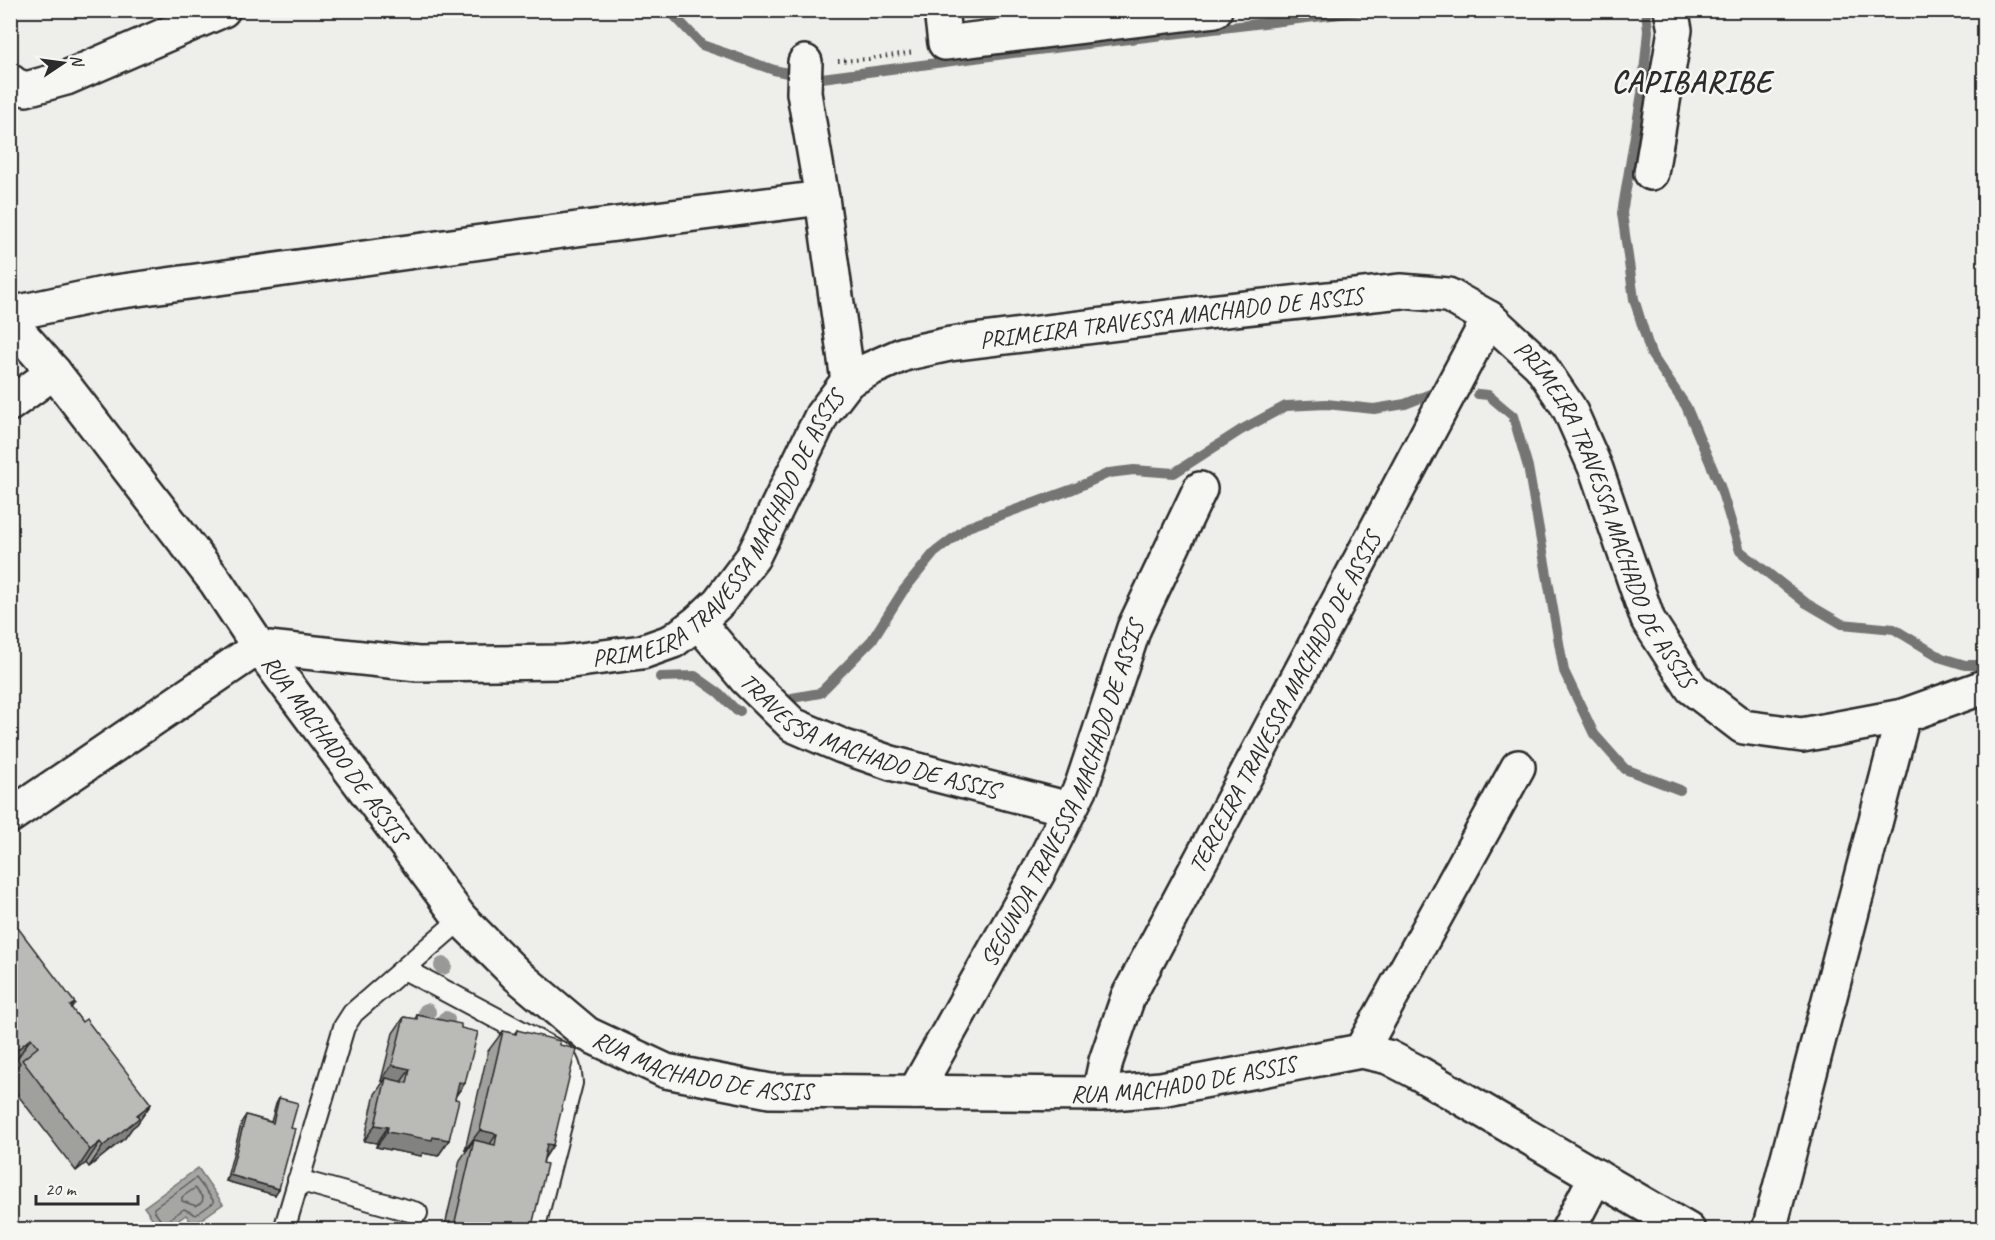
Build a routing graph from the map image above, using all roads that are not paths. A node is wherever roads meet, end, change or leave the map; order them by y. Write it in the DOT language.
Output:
graph roads {
  1 [pos="223,10"];
  2 [pos="941,10"];
  3 [pos="1215,10"];
  4 [pos="1671,10"];
  5 [pos="804,78"];
  6 [pos="10,81"];
  7 [pos="1651,173"];
  8 [pos="822,198"];
  9 [pos="10,314"];
  10 [pos="1489,318"];
  11 [pos="10,322"];
  12 [pos="54,372"];
  13 [pos="848,381"];
  14 [pos="10,404"];
  15 [pos="1200,489"];
  16 [pos="698,622"];
  17 [pos="259,647"];
  18 [pos="1972,691"];
  19 [pos="1903,716"];
  20 [pos="1518,767"];
  21 [pos="1069,809"];
  22 [pos="10,816"];
  23 [pos="461,919"];
  24 [pos="404,969"];
  25 [pos="1361,1051"];
  26 [pos="915,1092"];
  27 [pos="1100,1094"];
  28 [pos="1596,1176"];
  29 [pos="298,1180"];
  30 [pos="417,1214"];
  31 [pos="284,1230"];
  32 [pos="534,1230"];
  33 [pos="1568,1230"];
  34 [pos="1688,1230"];
  35 [pos="1769,1230"];
  1 -- 6 [label="street"];
  2 -- 3 [label="street"];
  4 -- 7 [label="street"];
  5 -- 8 [label="street"];
  8 -- 9 [label="street"];
  8 -- 13 [label="street"];
  10 -- 13 [label="street, PRIMEIRA TRAVESSA MACHADO DE ASSIS"];
  10 -- 19 [label="street, PRIMEIRA TRAVESSA MACHADO DE ASSIS"];
  10 -- 27 [label="street, TERCEIRA TRAVESSA MACHADO DE ASSIS"];
  11 -- 12 [label="street, RUA MACHADO DE ASSIS"];
  12 -- 14 [label="street"];
  12 -- 17 [label="street, RUA MACHADO DE ASSIS"];
  13 -- 16 [label="street, PRIMEIRA TRAVESSA MACHADO DE ASSIS"];
  15 -- 21 [label="street, SEGUNDA TRAVESSA MACHADO DE ASSIS"];
  16 -- 17 [label="street, PRIMEIRA TRAVESSA MACHADO DE ASSIS"];
  16 -- 21 [label="street, TRAVESSA MACHADO DE ASSIS"];
  17 -- 22 [label="street"];
  17 -- 23 [label="street, RUA MACHADO DE ASSIS"];
  18 -- 19 [label="street, PRIMEIRA TRAVESSA MACHADO DE ASSIS"];
  19 -- 35 [label="street"];
  20 -- 25 [label="street"];
  21 -- 26 [label="street, SEGUNDA TRAVESSA MACHADO DE ASSIS"];
  23 -- 24 [label="lane"];
  23 -- 26 [label="street, RUA MACHADO DE ASSIS"];
  24 -- 29 [label="lane"];
  24 -- 32 [label="lane"];
  25 -- 27 [label="street, RUA MACHADO DE ASSIS"];
  25 -- 28 [label="street, RUA MACHADO DE ASSIS"];
  26 -- 27 [label="street, RUA MACHADO DE ASSIS"];
  28 -- 33 [label="street"];
  28 -- 34 [label="street, RUA MACHADO DE ASSIS"];
  29 -- 30 [label="lane"];
  29 -- 31 [label="lane"];
}
